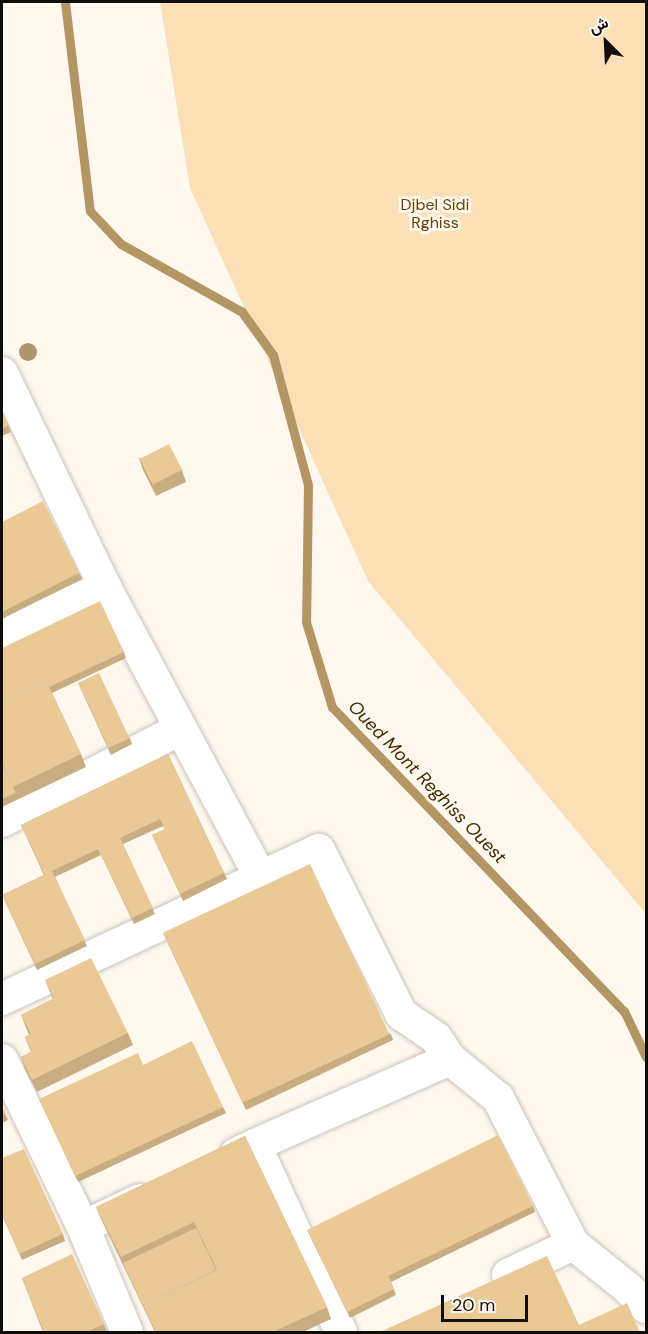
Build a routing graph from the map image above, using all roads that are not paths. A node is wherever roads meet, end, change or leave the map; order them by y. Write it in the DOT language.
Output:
graph roads {
  1 [pos="2,373"];
  2 [pos="105,587"];
  3 [pos="2,635"];
  4 [pos="180,729"];
  5 [pos="2,821"];
  6 [pos="261,878"];
  7 [pos="2,999"];
  8 [pos="450,1059"];
  9 [pos="2,1060"];
  10 [pos="255,1145"];
  11 [pos="212,1166"];
  12 [pos="169,1186"];
  13 [pos="83,1227"];
  14 [pos="573,1244"];
  15 [pos="477,1288"];
  16 [pos="646,1307"];
  17 [pos="127,1332"];
  18 [pos="341,1332"];
  1 -- 2 [label="street"];
  2 -- 3 [label="street"];
  2 -- 4 [label="street"];
  4 -- 5 [label="street"];
  4 -- 6 [label="street"];
  6 -- 7 [label="street"];
  6 -- 8 [label="street"];
  8 -- 10 [label="street"];
  8 -- 14 [label="street"];
  9 -- 13 [label="street"];
  10 -- 11 [label="street"];
  10 -- 18 [label="street"];
  12 -- 13 [label="street"];
  13 -- 17 [label="street"];
  14 -- 15 [label="street"];
  14 -- 16 [label="street"];
}
